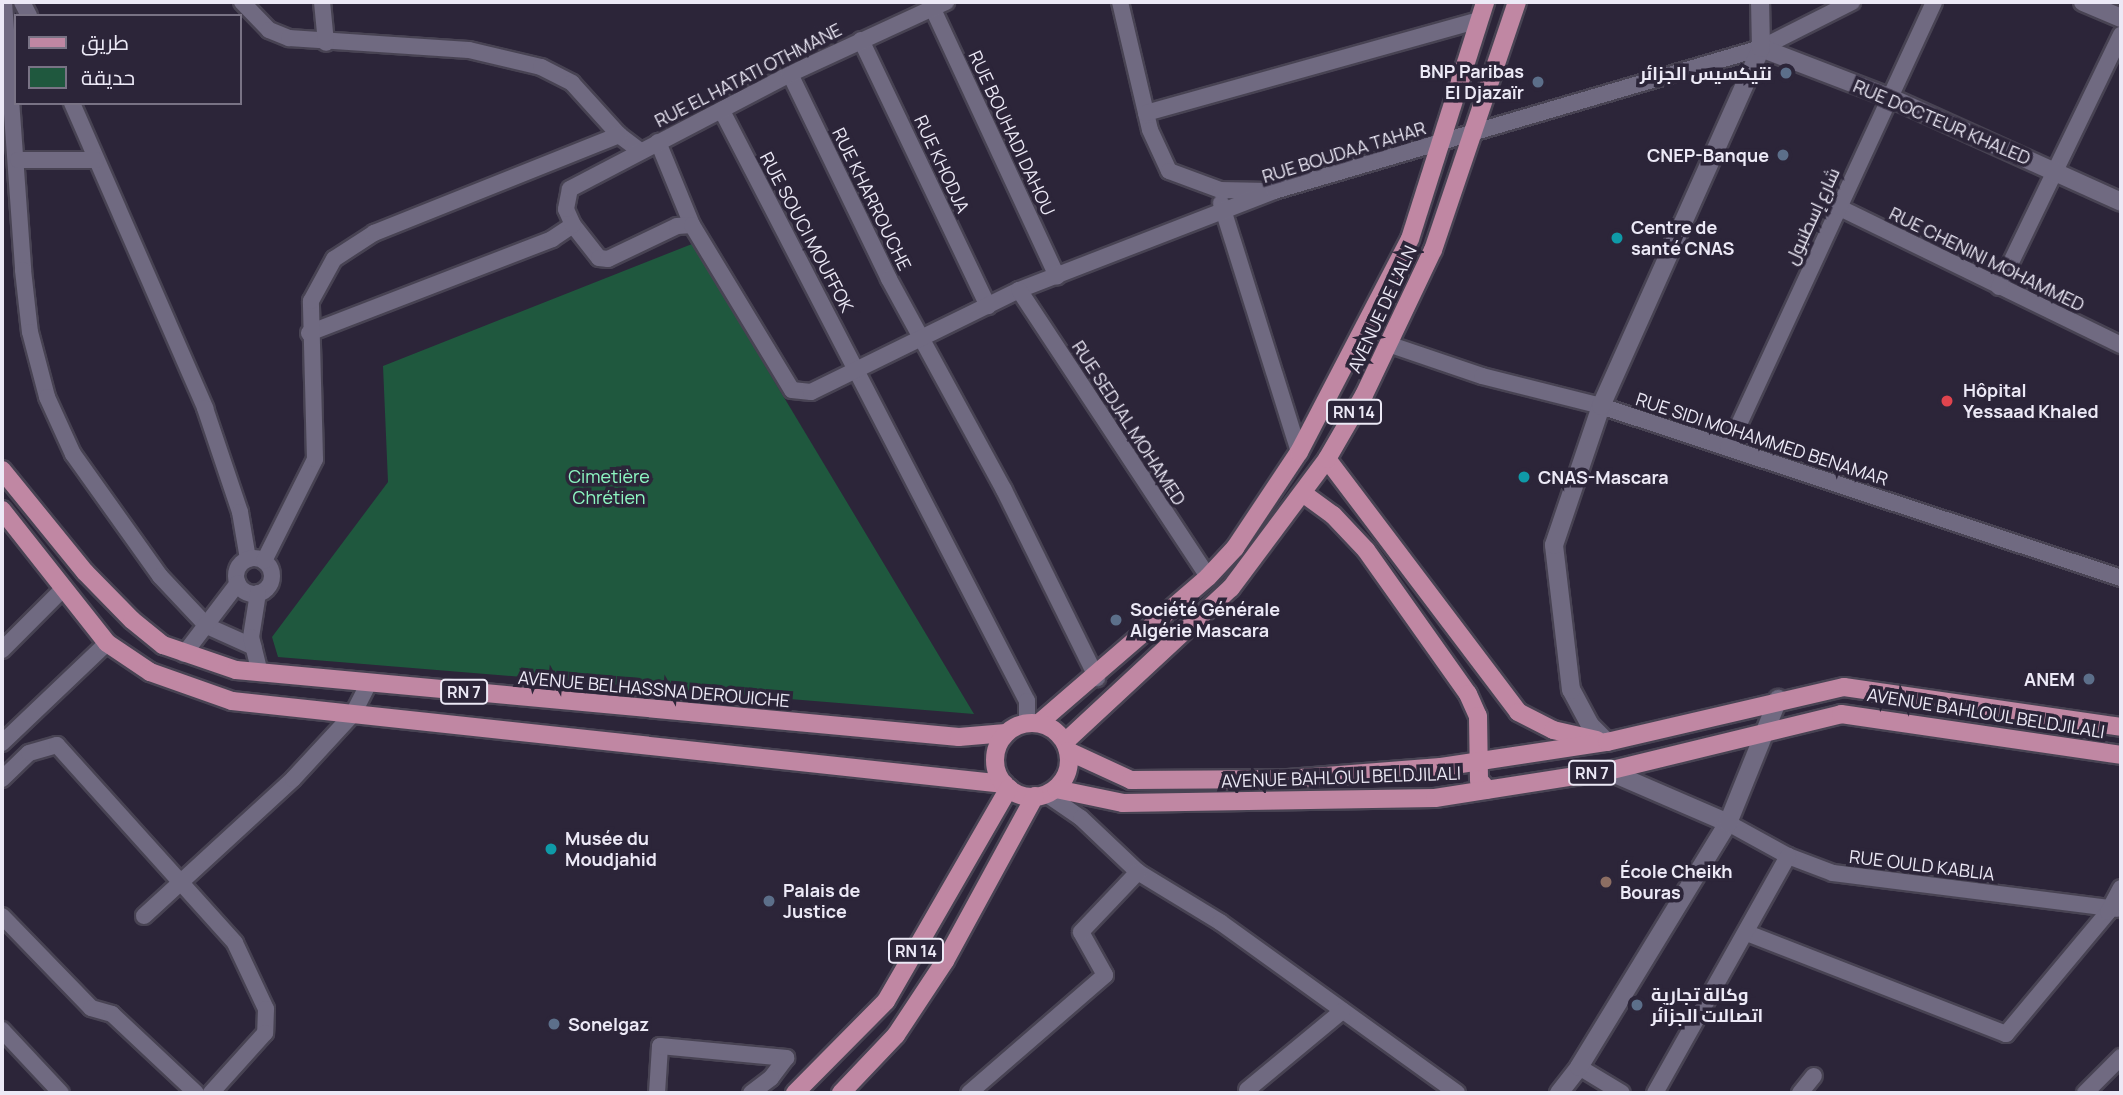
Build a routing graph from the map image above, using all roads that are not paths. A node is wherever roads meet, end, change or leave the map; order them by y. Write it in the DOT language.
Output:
graph roads {
  1 [pos="4,2"];
  2 [pos="242,2"];
  3 [pos="322,2"];
  4 [pos="1120,2"];
  5 [pos="1485,2"];
  6 [pos="1517,2"];
  7 [pos="1760,2"];
  8 [pos="1852,2"];
  9 [pos="1934,2"];
  10 [pos="2083,2"];
  11 [pos="939,4"];
  12 [pos="2121,18"];
  13 [pos="1479,20"];
  14 [pos="246,21"];
  15 [pos="2121,35"];
  16 [pos="4,36"];
  17 [pos="861,40"];
  18 [pos="326,43"];
  19 [pos="1761,48"];
  20 [pos="790,74"];
  21 [pos="1891,98"];
  22 [pos="73,105"];
  23 [pos="722,111"];
  24 [pos="1146,113"];
  25 [pos="1475,132"];
  26 [pos="619,135"];
  27 [pos="658,142"];
  28 [pos="1443,142"];
  29 [pos="640,151"];
  30 [pos="18,160"];
  31 [pos="96,160"];
  32 [pos="2056,172"];
  33 [pos="1220,190"];
  34 [pos="1274,191"];
  35 [pos="2121,202"];
  36 [pos="1836,206"];
  37 [pos="1221,213"];
  38 [pos="573,225"];
  39 [pos="692,225"];
  40 [pos="1057,276"];
  41 [pos="1998,287"];
  42 [pos="1019,290"];
  43 [pos="988,306"];
  44 [pos="309,333"];
  45 [pos="924,338"];
  46 [pos="1388,344"];
  47 [pos="2121,345"];
  48 [pos="858,370"];
  49 [pos="1601,406"];
  50 [pos="1728,448"];
  51 [pos="1299,452"];
  52 [pos="1327,458"];
  53 [pos="2,470"];
  54 [pos="1304,494"];
  55 [pos="2,510"];
  56 [pos="256,560"];
  57 [pos="1208,577"];
  58 [pos="2121,578"];
  59 [pos="238,583"];
  60 [pos="63,589"];
  61 [pos="258,593"];
  62 [pos="207,626"];
  63 [pos="107,643"];
  64 [pos="254,647"];
  65 [pos="2,650"];
  66 [pos="184,654"];
  67 [pos="260,673"];
  68 [pos="1097,678"];
  69 [pos="369,683"];
  70 [pos="1778,699"];
  71 [pos="353,714"];
  72 [pos="1033,723"];
  73 [pos="2121,727"];
  74 [pos="1006,733"];
  75 [pos="1768,733"];
  76 [pos="1607,742"];
  77 [pos="2,743"];
  78 [pos="1067,746"];
  79 [pos="2121,755"];
  80 [pos="1475,762"];
  81 [pos="1608,771"];
  82 [pos="2,779"];
  83 [pos="1007,786"];
  84 [pos="1488,790"];
  85 [pos="1046,793"];
  86 [pos="1727,823"];
  87 [pos="1788,856"];
  88 [pos="1138,872"];
  89 [pos="181,882"];
  90 [pos="2121,888"];
  91 [pos="2116,909"];
  92 [pos="2,916"];
  93 [pos="144,916"];
  94 [pos="1747,933"];
  95 [pos="1342,1011"];
  96 [pos="2,1030"];
  97 [pos="2121,1057"];
  98 [pos="1579,1067"];
  99 [pos="1814,1076"];
  100 [pos="1247,1090"];
  101 [pos="61,1093"];
  102 [pos="197,1093"];
  103 [pos="211,1093"];
  104 [pos="657,1093"];
  105 [pos="751,1093"];
  106 [pos="795,1093"];
  107 [pos="841,1093"];
  108 [pos="969,1093"];
  109 [pos="1457,1093"];
  110 [pos="1559,1093"];
  111 [pos="1622,1093"];
  112 [pos="1655,1093"];
  113 [pos="1800,1093"];
  114 [pos="2085,1093"];
  1 -- 16 [label="street"];
  2 -- 14 [label="street"];
  3 -- 18 [label="street"];
  4 -- 24 [label="street"];
  5 -- 13 [label="main road, AVENUE DE L'ALN / RN 14"];
  6 -- 25 [label="main road, AVENUE DE L'ALN / RN 14"];
  7 -- 19 [label="street"];
  8 -- 19 [label="street, RUE BOUDAA TAHAR"];
  9 -- 21 [label="street, شارع إسطنبول"];
  10 -- 12 [label="street"];
  11 -- 17 [label="street, RUE EL HATATI OTHMANE"];
  11 -- 40 [label="street, RUE BOUHADI DAHOU"];
  13 -- 24 [label="street"];
  13 -- 28 [label="main road, AVENUE DE L'ALN / RN 14"];
  14 -- 18 [label="street"];
  15 -- 32 [label="street"];
  16 -- 30 [label="street"];
  17 -- 20 [label="street, RUE EL HATATI OTHMANE"];
  17 -- 43 [label="street, RUE KHODJA"];
  18 -- 26 [label="street"];
  19 -- 21 [label="street, RUE DOCTEUR KHALED"];
  19 -- 25 [label="street, RUE BOUDAA TAHAR"];
  19 -- 49 [label="street"];
  20 -- 23 [label="street, RUE EL HATATI OTHMANE"];
  20 -- 45 [label="street, RUE KHARROUCHE"];
  21 -- 32 [label="street, RUE DOCTEUR KHALED"];
  21 -- 36 [label="street, شارع إسطنبول"];
  22 -- 31 [label="street"];
  23 -- 27 [label="street, RUE EL HATATI OTHMANE"];
  23 -- 48 [label="street, RUE SOUCI MOUFFOK"];
  24 -- 33 [label="street"];
  25 -- 28 [label="street, RUE BOUDAA TAHAR"];
  25 -- 46 [label="main road, AVENUE DE L'ALN / RN 14"];
  26 -- 29 [label="street"];
  26 -- 44 [label="street"];
  27 -- 29 [label="street, RUE EL HATATI OTHMANE"];
  27 -- 39 [label="street"];
  28 -- 34 [label="street, RUE BOUDAA TAHAR"];
  28 -- 51 [label="main road, AVENUE DE L'ALN / RN 14"];
  29 -- 38 [label="street, RUE EL HATATI OTHMANE"];
  30 -- 31 [label="street"];
  30 -- 62 [label="street"];
  31 -- 56 [label="street"];
  32 -- 35 [label="street, RUE DOCTEUR KHALED"];
  32 -- 41 [label="street"];
  33 -- 34 [label="street"];
  33 -- 37 [label="street"];
  34 -- 37 [label="street, RUE BOUDAA TAHAR"];
  36 -- 41 [label="street, RUE CHENINI MOHAMMED"];
  36 -- 50 [label="street, شارع إسطنبول"];
  37 -- 40 [label="street, RUE BOUDAA TAHAR"];
  37 -- 51 [label="street"];
  38 -- 39 [label="street"];
  38 -- 44 [label="street"];
  39 -- 48 [label="street, RUE BOUDAA TAHAR"];
  40 -- 42 [label="street, RUE BOUDAA TAHAR"];
  41 -- 47 [label="street, RUE CHENINI MOHAMMED"];
  42 -- 43 [label="street, RUE BOUDAA TAHAR"];
  42 -- 57 [label="street, RUE SEDJAL MOHAMED"];
  43 -- 45 [label="street, RUE BOUDAA TAHAR"];
  44 -- 56 [label="street"];
  45 -- 48 [label="street, RUE BOUDAA TAHAR"];
  45 -- 68 [label="street, RUE KHARROUCHE"];
  46 -- 49 [label="street, RUE SIDI MOHAMMED BENAMAR"];
  46 -- 52 [label="main road, AVENUE DE L'ALN / RN 14"];
  48 -- 72 [label="street, RUE SOUCI MOUFFOK"];
  49 -- 50 [label="street, RUE SIDI MOHAMMED BENAMAR"];
  49 -- 76 [label="street"];
  50 -- 58 [label="street, RUE SIDI MOHAMMED BENAMAR"];
  51 -- 57 [label="main road, AVENUE DE L'ALN / RN 14"];
  52 -- 54 [label="main road, AVENUE DE L'ALN / RN 14"];
  52 -- 76 [label="main road"];
  53 -- 66 [label="main road, AVENUE BELHASSNA DEROUICHE / RN 7"];
  54 -- 78 [label="main road, AVENUE DE L'ALN / RN 14"];
  54 -- 80 [label="main road"];
  55 -- 60 [label="main road, RN 7"];
  56 -- 59 [label="street"];
  56 -- 61 [label="street"];
  57 -- 68 [label="main road, AVENUE DE L'ALN / RN 14"];
  59 -- 61 [label="street"];
  59 -- 62 [label="street"];
  60 -- 63 [label="main road, RN 7"];
  60 -- 65 [label="street"];
  61 -- 64 [label="street"];
  62 -- 64 [label="street"];
  62 -- 66 [label="street"];
  63 -- 71 [label="main road, RN 7"];
  63 -- 77 [label="street"];
  64 -- 67 [label="street"];
  66 -- 67 [label="main road, AVENUE BELHASSNA DEROUICHE / RN 7"];
  67 -- 69 [label="main road, AVENUE BELHASSNA DEROUICHE / RN 7"];
  68 -- 72 [label="main road, AVENUE DE L'ALN / RN 14"];
  69 -- 71 [label="street"];
  69 -- 74 [label="main road, AVENUE BELHASSNA DEROUICHE / RN 7"];
  70 -- 73 [label="main road, AVENUE BAHLOUL BELDJILALI / RN 7"];
  70 -- 75 [label="street"];
  70 -- 76 [label="main road, AVENUE BAHLOUL BELDJILALI / RN 7"];
  71 -- 83 [label="main road, RN 7"];
  71 -- 89 [label="street"];
  72 -- 74 [label="main road"];
  72 -- 78 [label="main road"];
  74 -- 83 [label="main road"];
  75 -- 79 [label="main road, AVENUE BAHLOUL BELDJILALI / RN 7"];
  75 -- 81 [label="main road, AVENUE BAHLOUL BELDJILALI / RN 7"];
  75 -- 86 [label="street"];
  76 -- 80 [label="main road, AVENUE BAHLOUL BELDJILALI / RN 7"];
  78 -- 80 [label="main road, AVENUE BAHLOUL BELDJILALI / RN 7"];
  78 -- 85 [label="main road"];
  80 -- 84 [label="main road"];
  81 -- 84 [label="main road, AVENUE BAHLOUL BELDJILALI / RN 7"];
  81 -- 86 [label="street"];
  82 -- 89 [label="street"];
  83 -- 85 [label="main road"];
  83 -- 106 [label="main road, RN 14"];
  84 -- 85 [label="main road, AVENUE BAHLOUL BELDJILALI / RN 7"];
  85 -- 88 [label="street"];
  85 -- 107 [label="main road, RN 14"];
  86 -- 87 [label="street, RUE OULD KABLIA"];
  86 -- 98 [label="street"];
  87 -- 91 [label="street, RUE OULD KABLIA"];
  87 -- 94 [label="street"];
  88 -- 95 [label="street"];
  88 -- 108 [label="street"];
  89 -- 93 [label="street"];
  89 -- 103 [label="street"];
  90 -- 91 [label="street"];
  91 -- 94 [label="street"];
  92 -- 102 [label="street"];
  94 -- 112 [label="street"];
  95 -- 100 [label="street"];
  95 -- 109 [label="street"];
  96 -- 101 [label="street"];
  97 -- 114 [label="street"];
  98 -- 110 [label="street"];
  98 -- 111 [label="street"];
  99 -- 113 [label="street"];
  104 -- 105 [label="street"];
}
